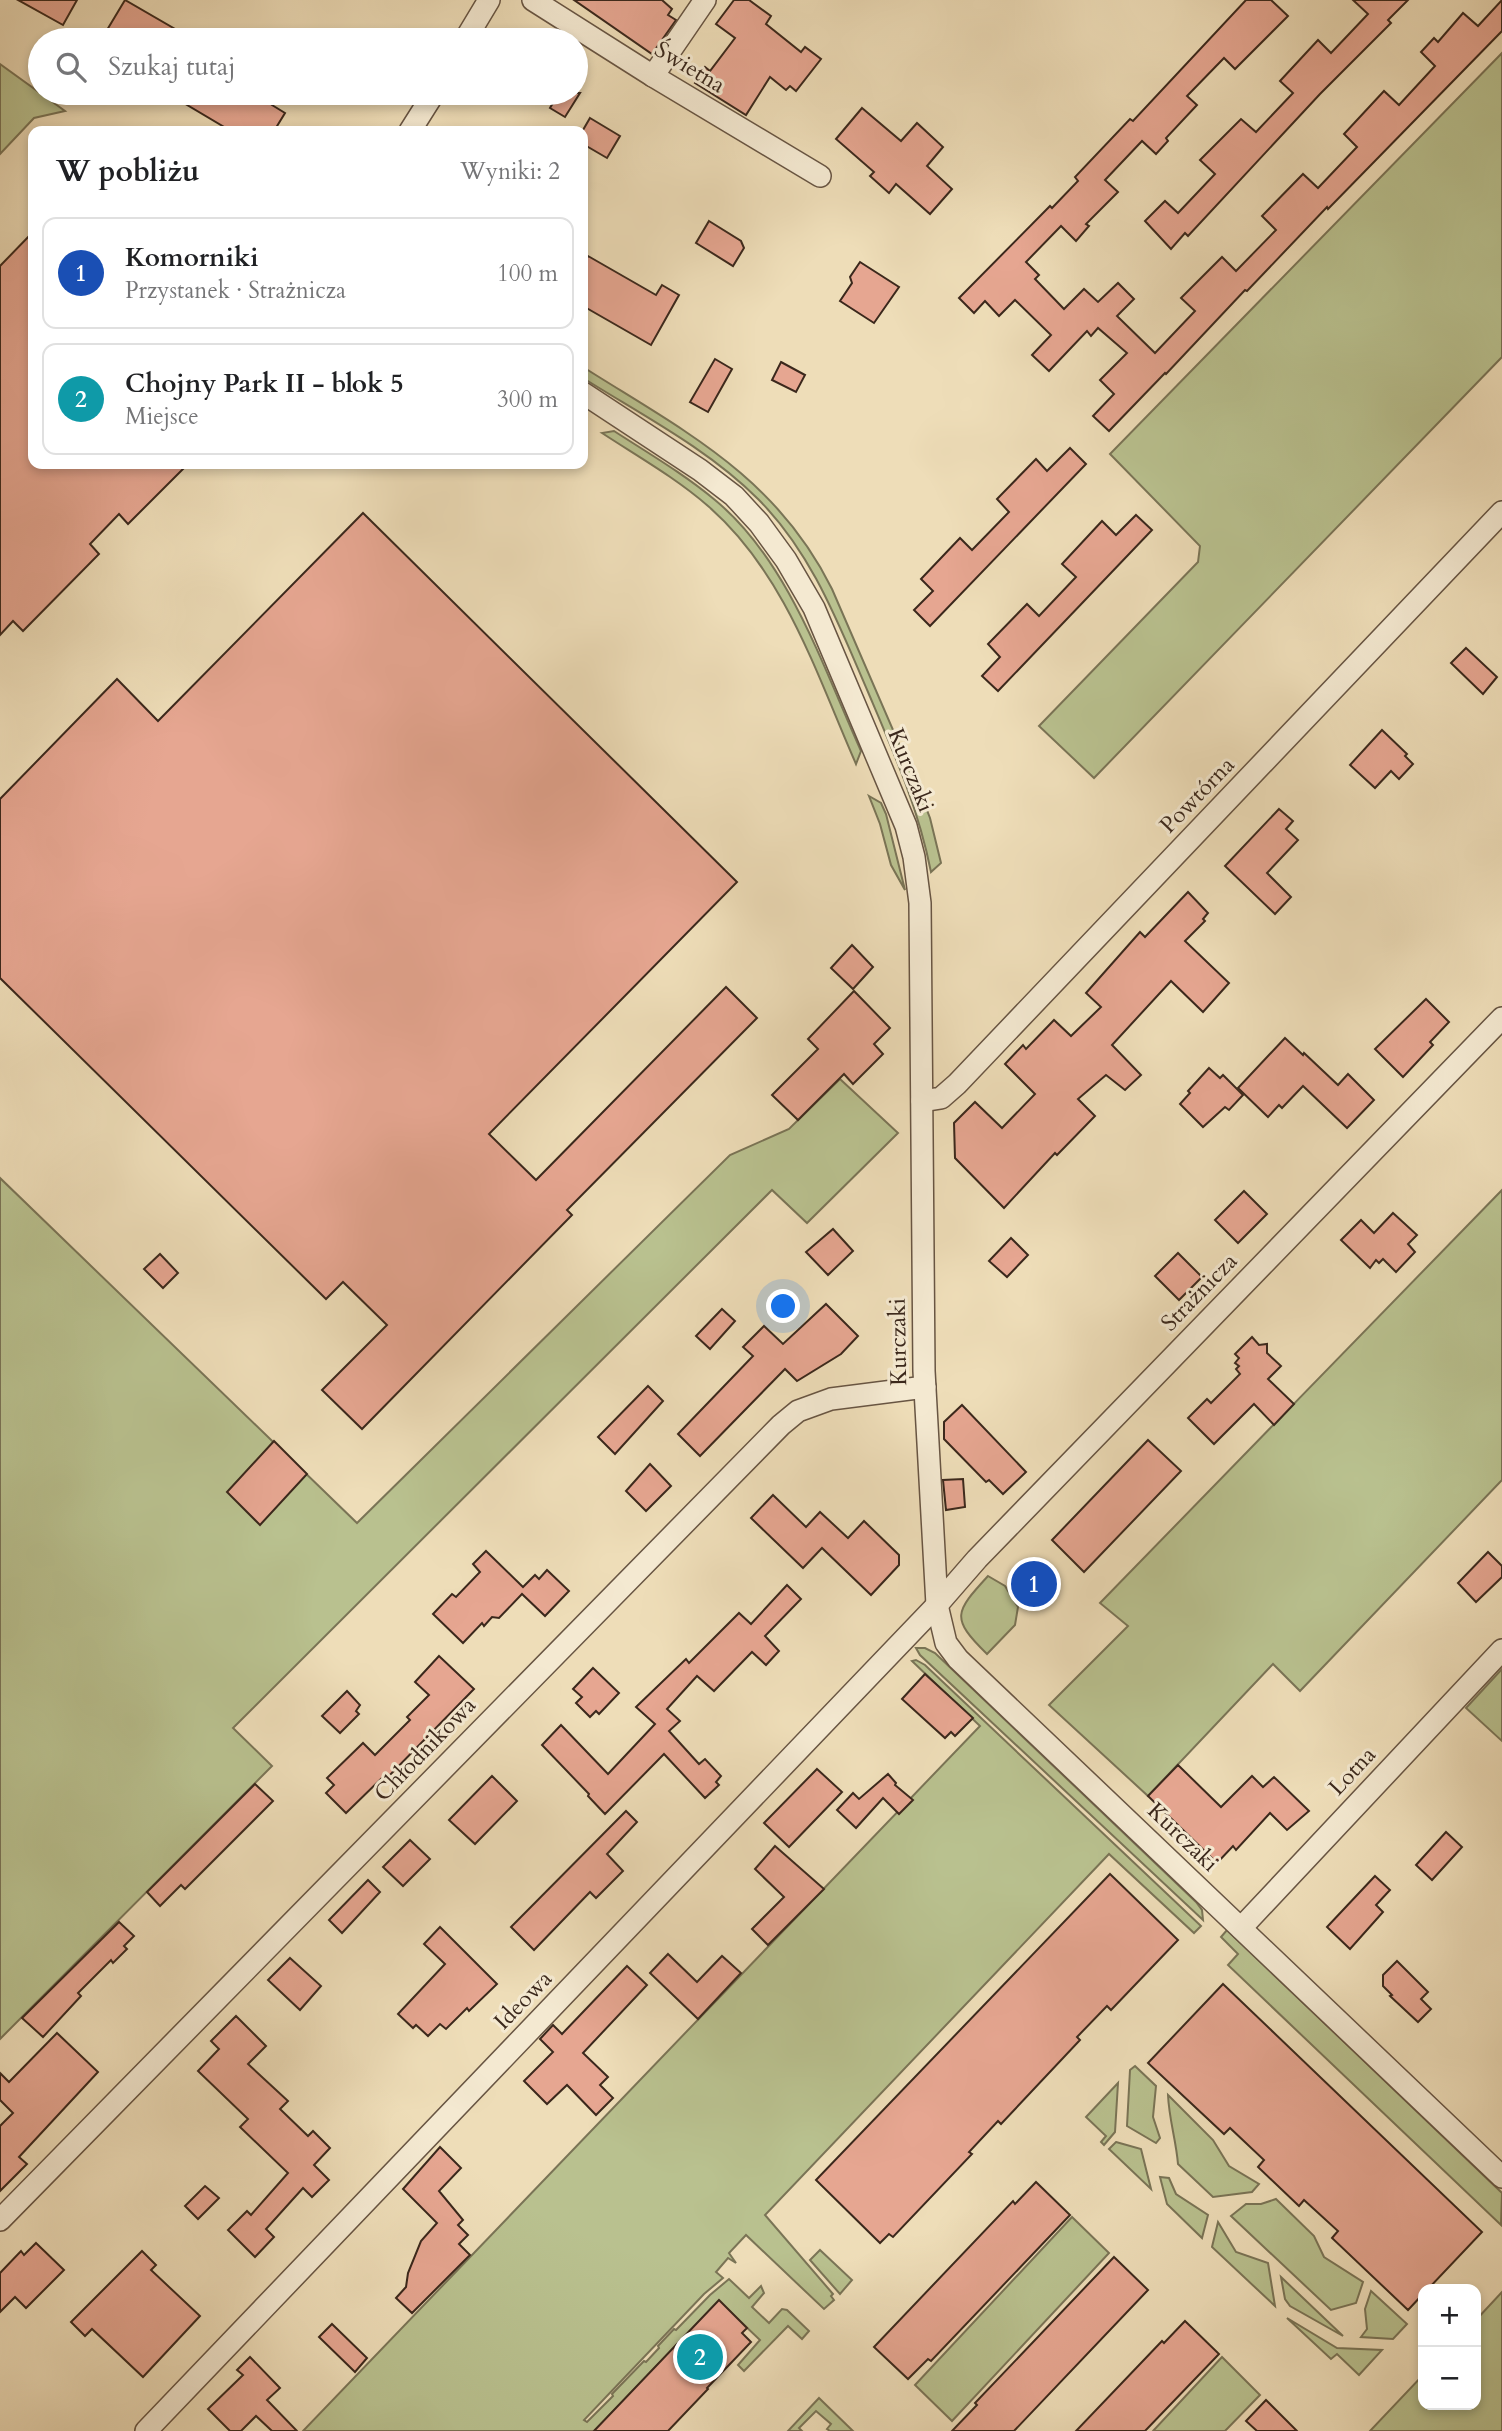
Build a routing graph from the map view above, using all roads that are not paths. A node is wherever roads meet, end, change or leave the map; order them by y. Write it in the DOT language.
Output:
graph roads {
  1 [pos="489,0"];
  2 [pos="533,0"];
  3 [pos="705,0"];
  4 [pos="472,28"];
  5 [pos="577,28"];
  6 [pos="588,35"];
  7 [pos="653,76"];
  8 [pos="426,105"];
  9 [pos="413,126"];
  10 [pos="820,176"];
  11 [pos="588,396"];
  12 [pos="1502,512"];
  13 [pos="1502,1018"];
  14 [pos="922,1101"];
  15 [pos="925,1387"];
  16 [pos="937,1605"];
  17 [pos="1502,1650"];
  18 [pos="1241,1928"];
  19 [pos="1502,2177"];
  20 [pos="0,2220"];
  21 [pos="146,2431"];
  1 -- 4 [label="street"];
  2 -- 5 [label="street, Świetna"];
  3 -- 7 [label="street"];
  6 -- 7 [label="street, Świetna"];
  7 -- 10 [label="street, Świetna"];
  8 -- 9 [label="street"];
  11 -- 14 [label="street, Kurczaki"];
  12 -- 14 [label="street, Powtórna"];
  13 -- 16 [label="street, Strażnicza"];
  14 -- 15 [label="street, Kurczaki"];
  15 -- 16 [label="street, Kurczaki"];
  15 -- 20 [label="street, Chłodnikowa"];
  16 -- 18 [label="street, Kurczaki"];
  16 -- 21 [label="street, Ideowa"];
  17 -- 18 [label="street, Lotna"];
  18 -- 19 [label="street, Kurczaki"];
}
